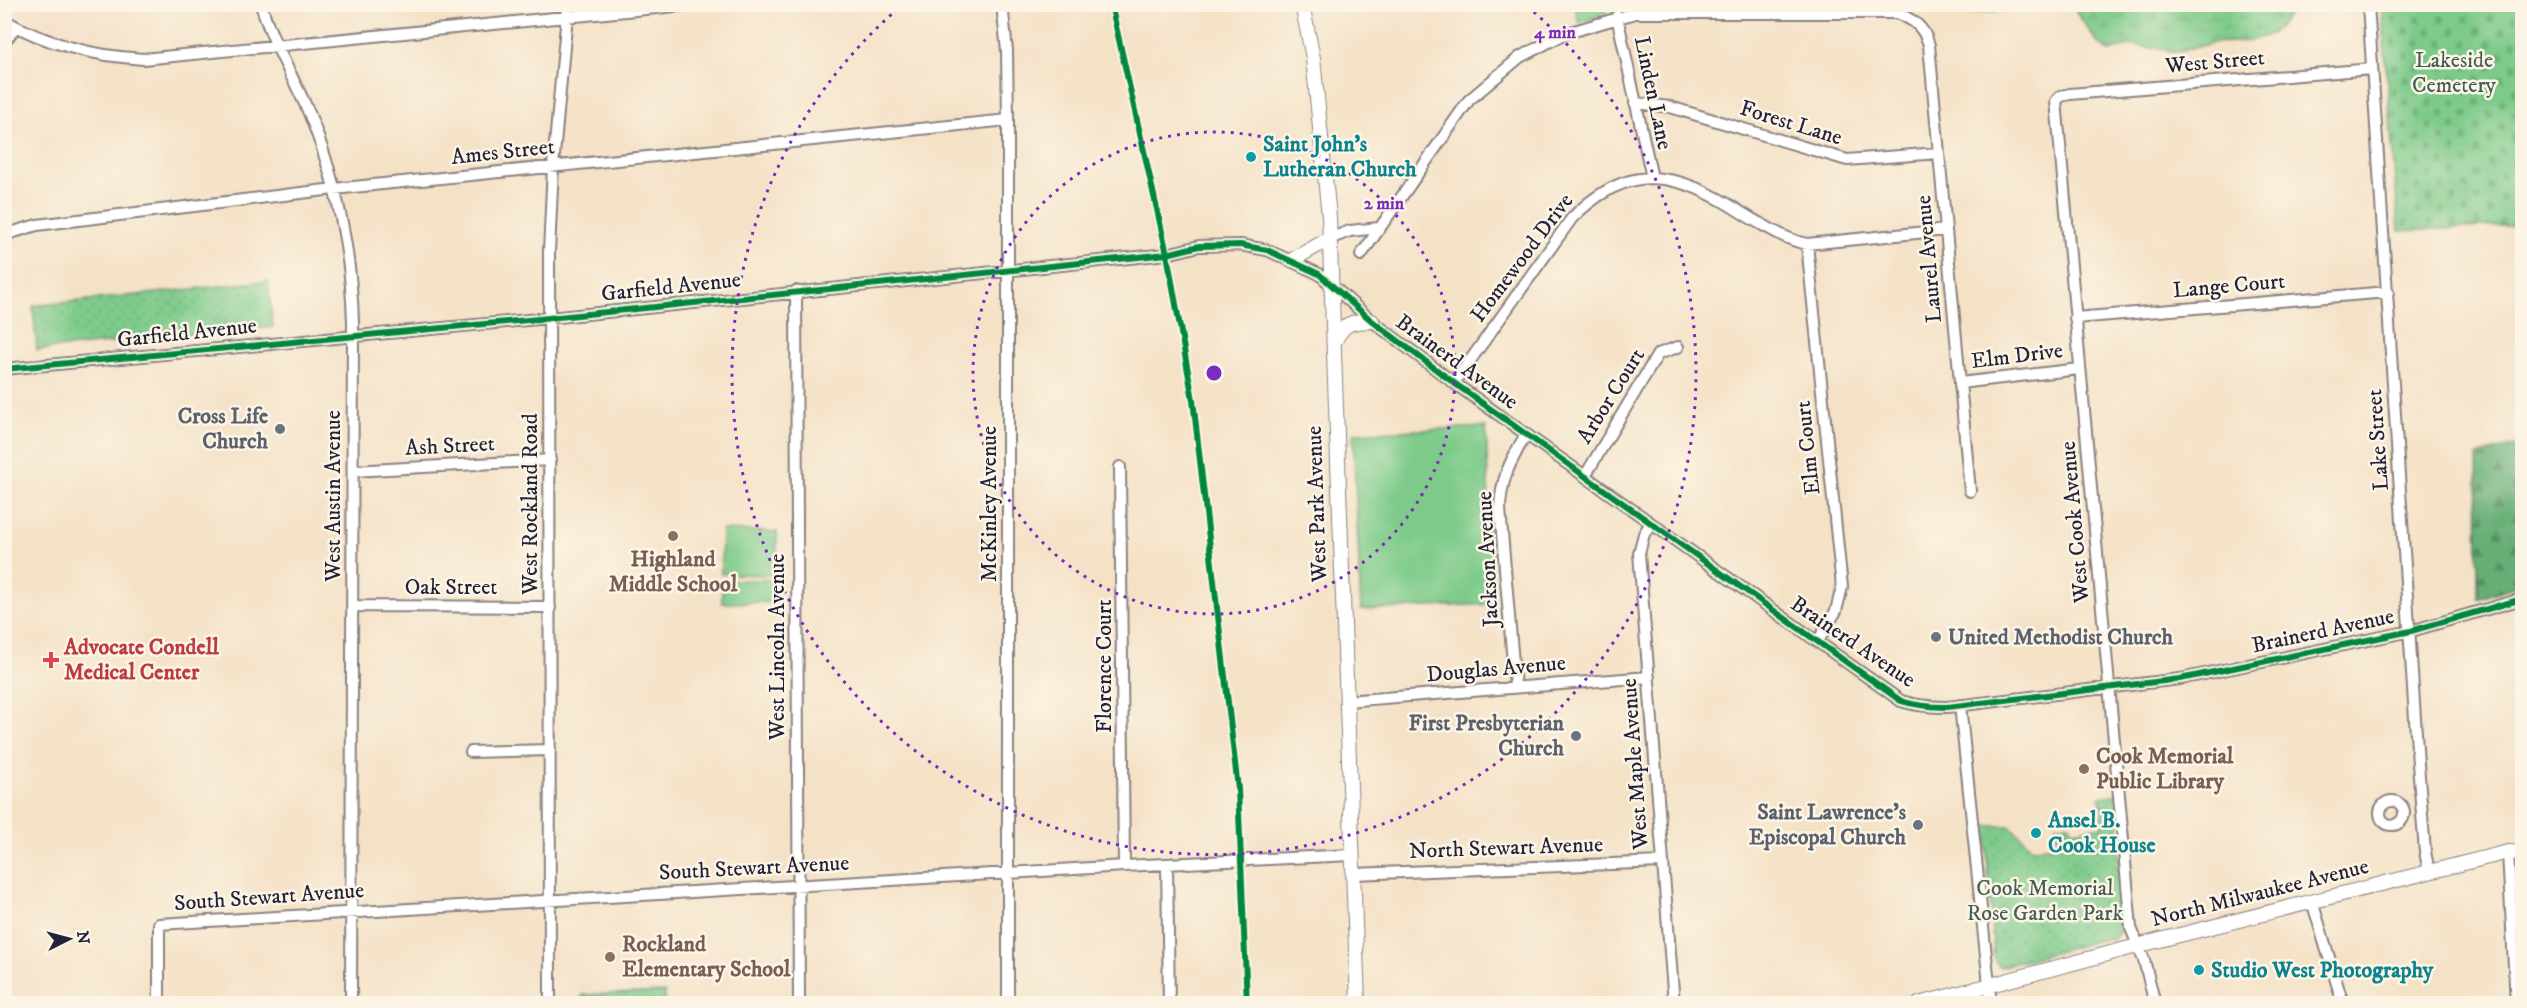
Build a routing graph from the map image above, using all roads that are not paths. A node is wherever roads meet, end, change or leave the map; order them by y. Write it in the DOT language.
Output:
graph roads {
  1 [pos="261,4"];
  2 [pos="558,4"];
  3 [pos="568,4"];
  4 [pos="696,4"];
  5 [pos="1002,4"];
  6 [pos="1302,4"];
  7 [pos="2368,4"];
  8 [pos="1617,16"];
  9 [pos="566,18"];
  10 [pos="4,20"];
  11 [pos="16,27"];
  12 [pos="4,42"];
  13 [pos="276,46"];
  14 [pos="2372,69"];
  15 [pos="2061,96"];
  16 [pos="1635,103"];
  17 [pos="1008,120"];
  18 [pos="1938,153"];
  19 [pos="554,166"];
  20 [pos="1652,178"];
  21 [pos="334,189"];
  22 [pos="1329,217"];
  23 [pos="1380,228"];
  24 [pos="1946,230"];
  25 [pos="1350,231"];
  26 [pos="4,235"];
  27 [pos="1329,239"];
  28 [pos="1807,244"];
  29 [pos="1361,255"];
  30 [pos="1292,260"];
  31 [pos="1007,270"];
  32 [pos="1330,284"];
  33 [pos="796,291"];
  34 [pos="2388,292"];
  35 [pos="549,318"];
  36 [pos="2075,318"];
  37 [pos="1372,321"];
  38 [pos="353,335"];
  39 [pos="1333,344"];
  40 [pos="1678,347"];
  41 [pos="4,369"];
  42 [pos="2079,369"];
  43 [pos="1454,383"];
  44 [pos="1960,383"];
  45 [pos="1526,434"];
  46 [pos="550,460"];
  47 [pos="1120,467"];
  48 [pos="353,471"];
  49 [pos="1585,476"];
  50 [pos="1970,491"];
  51 [pos="1651,523"];
  52 [pos="2523,599"];
  53 [pos="352,606"];
  54 [pos="550,607"];
  55 [pos="2410,631"];
  56 [pos="1818,641"];
  57 [pos="1649,676"];
  58 [pos="1515,687"];
  59 [pos="2110,687"];
  60 [pos="1346,701"];
  61 [pos="1960,705"];
  62 [pos="550,750"];
  63 [pos="471,752"];
  64 [pos="2421,806"];
  65 [pos="2404,809"];
  66 [pos="2523,844"];
  67 [pos="2508,852"];
  68 [pos="2523,852"];
  69 [pos="1352,855"];
  70 [pos="1662,862"];
  71 [pos="1167,864"];
  72 [pos="1125,866"];
  73 [pos="2429,872"];
  74 [pos="1008,873"];
  75 [pos="1353,874"];
  76 [pos="798,885"];
  77 [pos="549,900"];
  78 [pos="2313,901"];
  79 [pos="350,911"];
  80 [pos="2138,946"];
  81 [pos="1988,985"];
  82 [pos="159,1004"];
  83 [pos="351,1004"];
  84 [pos="550,1004"];
  85 [pos="799,1004"];
  86 [pos="1008,1004"];
  87 [pos="1169,1004"];
  88 [pos="1358,1004"];
  89 [pos="1674,1004"];
  90 [pos="1919,1004"];
  91 [pos="1991,1004"];
  92 [pos="2155,1004"];
  93 [pos="2343,1004"];
  94 [pos="2516,1004"];
  1 -- 13 [label="street, West Austin Avenue"];
  2 -- 9 [label="street"];
  3 -- 9 [label="street, West Rockland Road"];
  4 -- 9 [label="street"];
  5 -- 17 [label="street, McKinley Avenue"];
  6 -- 22 [label="main road, West Park Avenue"];
  7 -- 14 [label="street, Lake Street"];
  8 -- 16 [label="street, Linden Lane"];
  8 -- 18 [label="street, Laurel Avenue"];
  8 -- 23 [label="street"];
  9 -- 13 [label="street"];
  9 -- 19 [label="street, West Rockland Road"];
  10 -- 11 [label="street"];
  11 -- 12 [label="street"];
  11 -- 13 [label="street"];
  13 -- 21 [label="street, West Austin Avenue"];
  14 -- 15 [label="street, West Street"];
  14 -- 34 [label="street, Lake Street"];
  15 -- 36 [label="street, West Cook Avenue"];
  16 -- 18 [label="street, Forest Lane"];
  16 -- 20 [label="street, Linden Lane"];
  17 -- 19 [label="street, Ames Street"];
  17 -- 31 [label="street, McKinley Avenue"];
  18 -- 24 [label="street, Laurel Avenue"];
  19 -- 21 [label="street, Ames Street"];
  19 -- 35 [label="street, West Rockland Road"];
  20 -- 28 [label="street, Homewood Drive"];
  20 -- 43 [label="street, Homewood Drive"];
  21 -- 26 [label="street, Ames Street"];
  21 -- 38 [label="street, West Austin Avenue"];
  22 -- 25 [label="street"];
  22 -- 27 [label="main road, West Park Avenue"];
  23 -- 25 [label="street"];
  23 -- 29 [label="street"];
  24 -- 28 [label="street, Homewood Drive"];
  24 -- 44 [label="street, Laurel Avenue"];
  25 -- 27 [label="street"];
  27 -- 30 [label="main road"];
  27 -- 32 [label="main road, West Park Avenue"];
  28 -- 56 [label="street, Elm Court"];
  30 -- 31 [label="street, Garfield Avenue"];
  30 -- 32 [label="street, Garfield Avenue"];
  31 -- 33 [label="street, Garfield Avenue"];
  31 -- 74 [label="street, McKinley Avenue"];
  32 -- 37 [label="street, Brainerd Avenue"];
  32 -- 39 [label="main road, West Park Avenue"];
  33 -- 35 [label="street, Garfield Avenue"];
  33 -- 76 [label="street, West Lincoln Avenue"];
  34 -- 36 [label="street, Lange Court"];
  34 -- 55 [label="street, Lake Street"];
  35 -- 38 [label="street, Garfield Avenue"];
  35 -- 46 [label="street, West Rockland Road"];
  36 -- 42 [label="street, West Cook Avenue"];
  37 -- 39 [label="main road"];
  37 -- 43 [label="street, Brainerd Avenue"];
  38 -- 41 [label="street, Garfield Avenue"];
  38 -- 48 [label="street, West Austin Avenue"];
  39 -- 60 [label="main road, West Park Avenue"];
  40 -- 49 [label="street, Arbor Court"];
  42 -- 44 [label="street, Elm Drive"];
  42 -- 59 [label="street, West Cook Avenue"];
  43 -- 45 [label="street, Brainerd Avenue"];
  44 -- 50 [label="street, Laurel Avenue"];
  45 -- 49 [label="street, Brainerd Avenue"];
  45 -- 58 [label="street, Jackson Avenue"];
  46 -- 48 [label="street, Ash Street"];
  46 -- 54 [label="street, West Rockland Road"];
  47 -- 72 [label="street, Florence Court"];
  48 -- 53 [label="street, West Austin Avenue"];
  49 -- 51 [label="street, Brainerd Avenue"];
  51 -- 56 [label="street, Brainerd Avenue"];
  51 -- 57 [label="street, West Maple Avenue"];
  52 -- 55 [label="street, Brainerd Avenue"];
  53 -- 54 [label="street, Oak Street"];
  53 -- 79 [label="street, West Austin Avenue"];
  54 -- 62 [label="street, West Rockland Road"];
  55 -- 59 [label="street, Brainerd Avenue"];
  55 -- 64 [label="street, Lake Street"];
  56 -- 61 [label="street, Brainerd Avenue"];
  57 -- 58 [label="street, Douglas Avenue"];
  57 -- 70 [label="street, West Maple Avenue"];
  58 -- 60 [label="street, Douglas Avenue"];
  59 -- 61 [label="street, Brainerd Avenue"];
  59 -- 80 [label="street, West Cook Avenue"];
  60 -- 69 [label="main road, West Park Avenue"];
  61 -- 81 [label="street"];
  62 -- 63 [label="street"];
  62 -- 77 [label="street, West Rockland Road"];
  64 -- 65 [label="street"];
  64 -- 73 [label="street, Lake Street"];
  66 -- 67 [label="main road, North Milwaukee Avenue"];
  67 -- 68 [label="main road, North Milwaukee Avenue"];
  67 -- 73 [label="main road, North Milwaukee Avenue"];
  67 -- 94 [label="street"];
  69 -- 71 [label="street, South Stewart Avenue"];
  69 -- 75 [label="main road, West Park Avenue"];
  70 -- 75 [label="street, North Stewart Avenue"];
  70 -- 89 [label="street, West Maple Avenue"];
  71 -- 72 [label="street, South Stewart Avenue"];
  71 -- 87 [label="street"];
  72 -- 74 [label="street, South Stewart Avenue"];
  73 -- 78 [label="main road, North Milwaukee Avenue"];
  74 -- 76 [label="street, South Stewart Avenue"];
  74 -- 86 [label="street, McKinley Avenue"];
  75 -- 88 [label="main road, West Park Avenue"];
  76 -- 77 [label="street, South Stewart Avenue"];
  76 -- 85 [label="street, West Lincoln Avenue"];
  77 -- 79 [label="street, South Stewart Avenue"];
  77 -- 84 [label="street, West Rockland Road"];
  78 -- 80 [label="main road, North Milwaukee Avenue"];
  78 -- 93 [label="street"];
  79 -- 82 [label="street, South Stewart Avenue"];
  79 -- 83 [label="street, West Austin Avenue"];
  80 -- 81 [label="main road, North Milwaukee Avenue"];
  80 -- 92 [label="street, West Cook Avenue"];
  81 -- 90 [label="main road, North Milwaukee Avenue"];
  81 -- 91 [label="street"];
}
